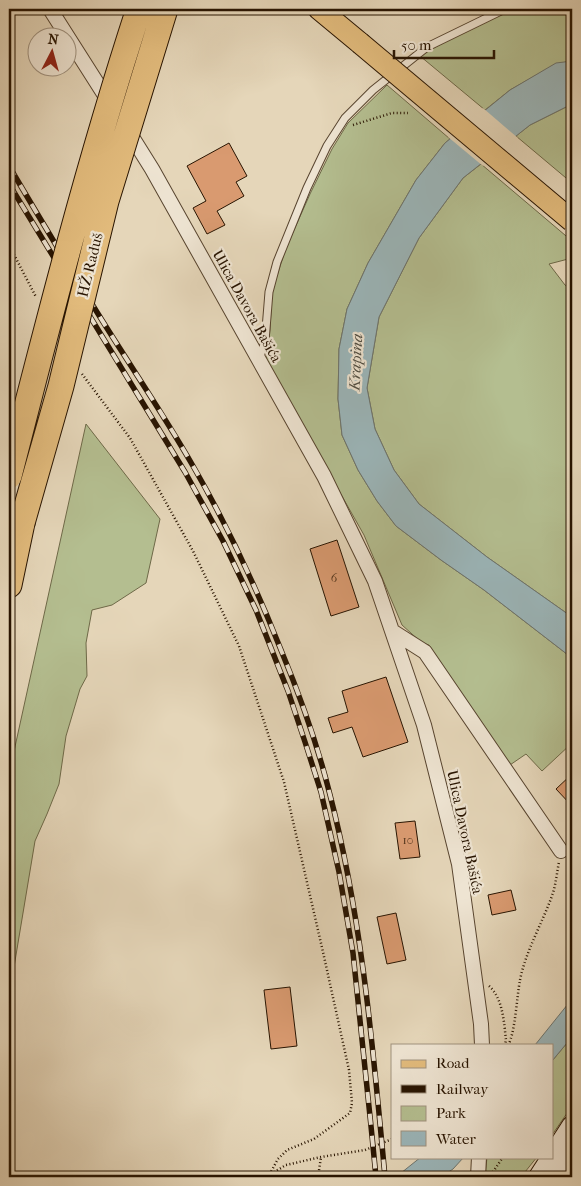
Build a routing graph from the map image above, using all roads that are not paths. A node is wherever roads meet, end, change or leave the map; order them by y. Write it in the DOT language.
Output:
graph roads {
  1 [pos="50,9"];
  2 [pos="139,9"];
  3 [pos="165,9"];
  4 [pos="318,9"];
  5 [pos="341,9"];
  6 [pos="505,9"];
  7 [pos="364,38"];
  8 [pos="572,202"];
  9 [pos="572,221"];
  10 [pos="259,361"];
  11 [pos="9,476"];
  12 [pos="9,585"];
  13 [pos="392,631"];
  14 [pos="561,851"];
  15 [pos="482,1044"];
  16 [pos="572,1126"];
  17 [pos="554,1154"];
  18 [pos="572,1156"];
  19 [pos="479,1158"];
  20 [pos="551,1158"];
  21 [pos="478,1177"];
  22 [pos="539,1177"];
  23 [pos="557,1177"];
  1 -- 10 [label="street, Ulica Davora Bašića"];
  2 -- 11 [label="highway, HŽ Raduš, bridge"];
  3 -- 12 [label="highway, HŽ Raduš, bridge"];
  4 -- 7 [label="main road"];
  5 -- 7 [label="main road"];
  6 -- 10 [label="lane"];
  7 -- 8 [label="main road"];
  7 -- 9 [label="main road, bridge"];
  10 -- 13 [label="street, Ulica Davora Bašića"];
  13 -- 14 [label="street"];
  13 -- 15 [label="street, Ulica Davora Bašića"];
  16 -- 17 [label="main road"];
  18 -- 23 [label="main road"];
  19 -- 21 [label="street"];
  20 -- 22 [label="main road"];
}
